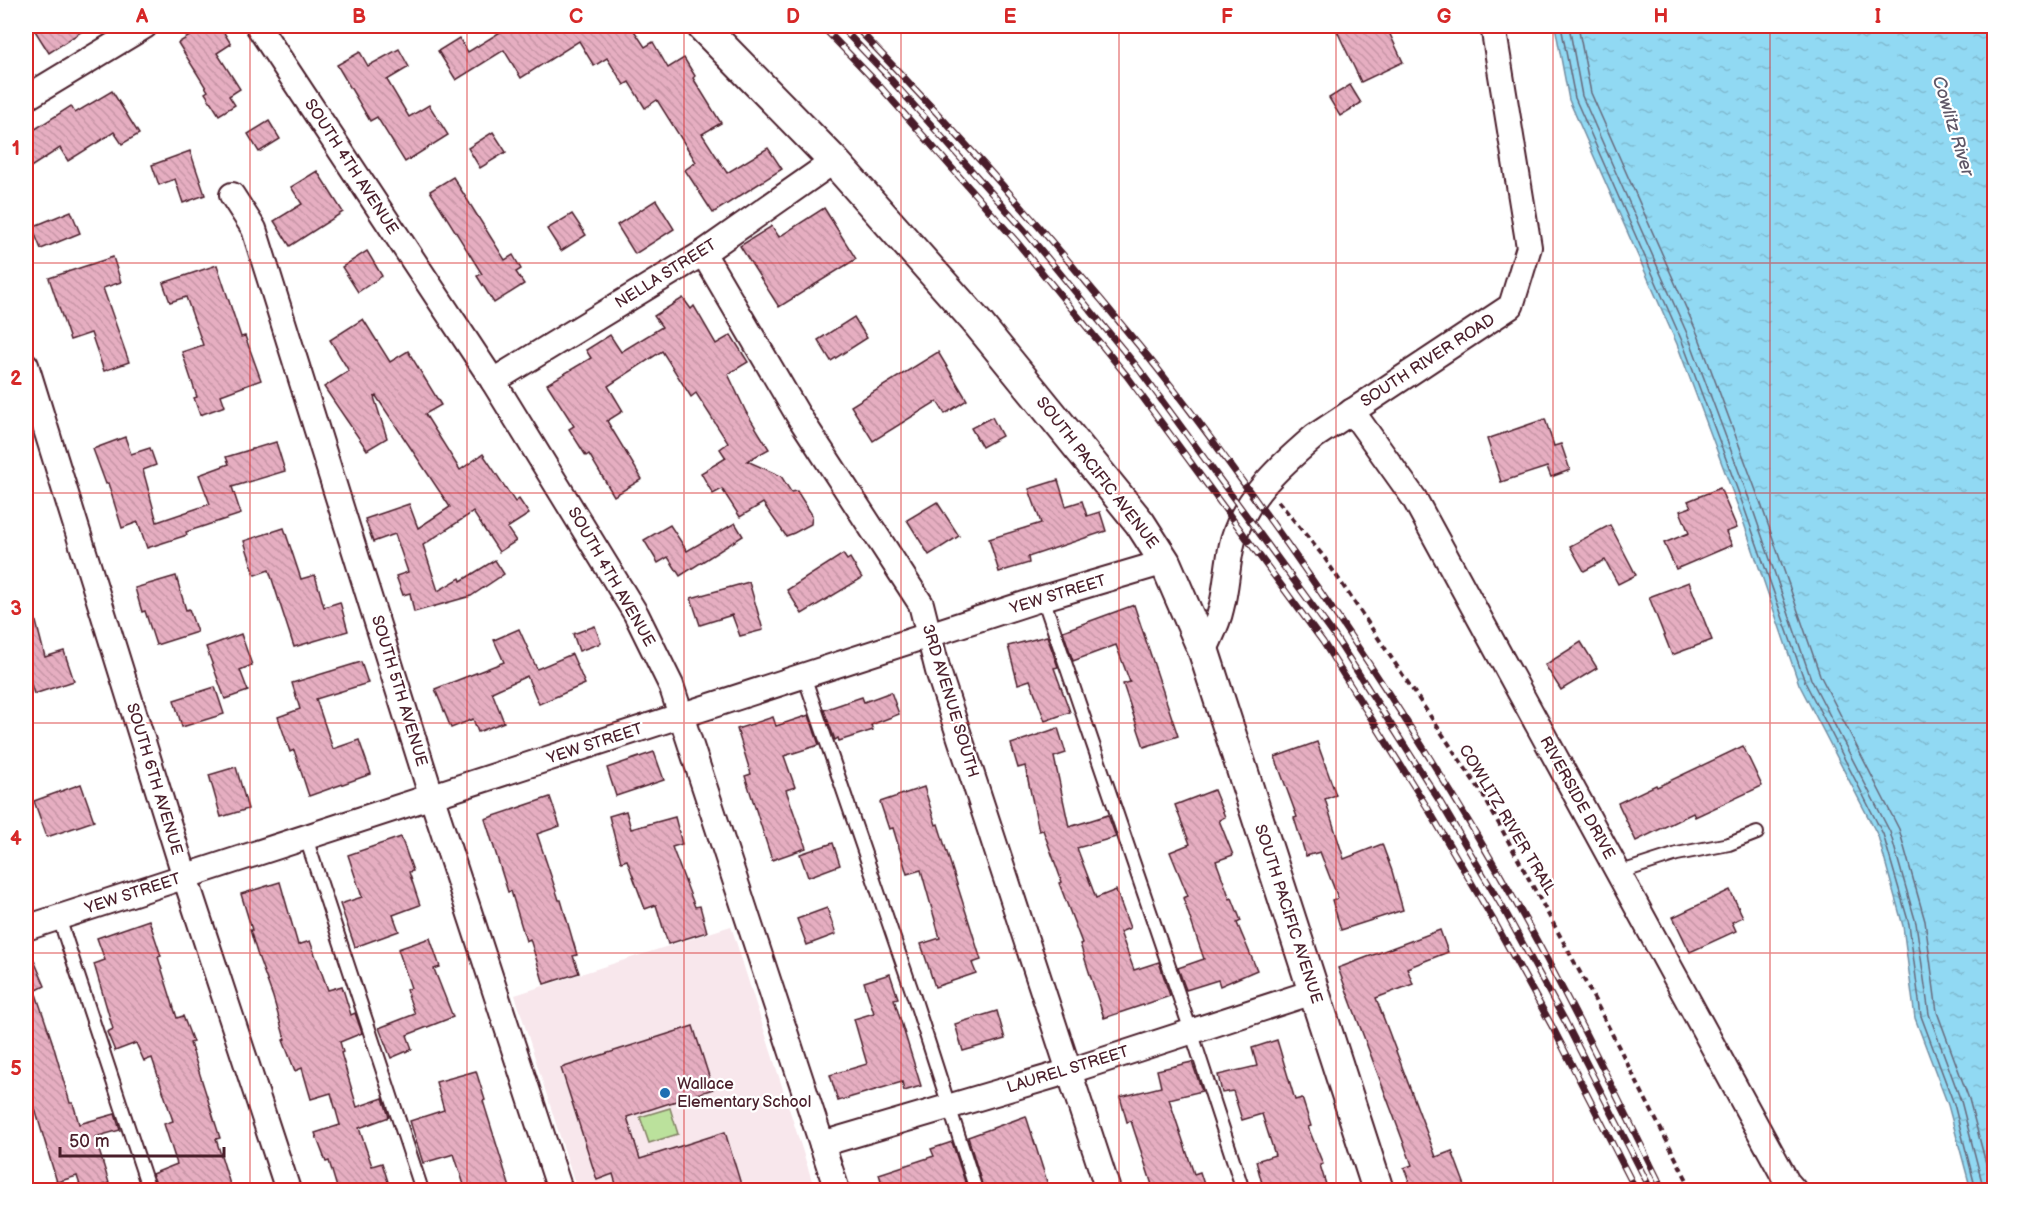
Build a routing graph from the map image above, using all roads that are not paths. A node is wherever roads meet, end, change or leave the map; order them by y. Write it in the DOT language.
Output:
graph roads {
  1 [pos="145,26"];
  2 [pos="258,26"];
  3 [pos="702,26"];
  4 [pos="1492,26"];
  5 [pos="26,98"];
  6 [pos="834,161"];
  7 [pos="232,195"];
  8 [pos="703,253"];
  9 [pos="26,365"];
  10 [pos="493,381"];
  11 [pos="1352,411"];
  12 [pos="1165,562"];
  13 [pos="1043,598"];
  14 [pos="930,636"];
  15 [pos="1204,652"];
  16 [pos="804,676"];
  17 [pos="680,716"];
  18 [pos="432,798"];
  19 [pos="1757,833"];
  20 [pos="306,838"];
  21 [pos="1618,873"];
  22 [pos="185,877"];
  23 [pos="59,918"];
  24 [pos="26,928"];
  25 [pos="1313,992"];
  26 [pos="1191,1031"];
  27 [pos="1070,1071"];
  28 [pos="949,1107"];
  29 [pos="822,1144"];
  30 [pos="148,1191"];
  31 [pos="288,1191"];
  32 [pos="422,1191"];
  33 [pos="560,1191"];
  34 [pos="837,1191"];
  35 [pos="975,1191"];
  36 [pos="1108,1191"];
  37 [pos="1243,1191"];
  38 [pos="1378,1191"];
  39 [pos="1794,1191"];
  1 -- 5 [label="street"];
  2 -- 10 [label="street, SOUTH 4TH AVENUE"];
  3 -- 6 [label="street, SOUTH PACIFIC AVENUE"];
  4 -- 11 [label="street, SOUTH RIVER ROAD"];
  6 -- 8 [label="street, NELLA STREET"];
  6 -- 12 [label="street, SOUTH PACIFIC AVENUE"];
  7 -- 18 [label="street, SOUTH 5TH AVENUE"];
  8 -- 10 [label="street, NELLA STREET"];
  8 -- 14 [label="street, 3RD AVENUE SOUTH"];
  9 -- 22 [label="street, SOUTH 6TH AVENUE"];
  10 -- 17 [label="street, SOUTH 4TH AVENUE"];
  11 -- 15 [label="street, SOUTH RIVER ROAD"];
  11 -- 21 [label="street, RIVERSIDE DRIVE"];
  12 -- 13 [label="street, YEW STREET"];
  12 -- 15 [label="street, SOUTH PACIFIC AVENUE"];
  13 -- 14 [label="street, YEW STREET"];
  13 -- 26 [label="lane"];
  14 -- 16 [label="street, YEW STREET"];
  14 -- 27 [label="street, 3RD AVENUE SOUTH"];
  15 -- 25 [label="street, SOUTH PACIFIC AVENUE"];
  16 -- 17 [label="street, YEW STREET"];
  16 -- 28 [label="lane"];
  17 -- 18 [label="street, YEW STREET"];
  17 -- 29 [label="street, SOUTH 4TH AVENUE"];
  18 -- 20 [label="street, YEW STREET"];
  18 -- 33 [label="street, SOUTH 5TH AVENUE"];
  19 -- 21 [label="lane"];
  20 -- 22 [label="street, YEW STREET"];
  20 -- 32 [label="lane"];
  21 -- 39 [label="street, RIVERSIDE DRIVE"];
  22 -- 23 [label="street, YEW STREET"];
  22 -- 31 [label="street, SOUTH 6TH AVENUE"];
  23 -- 24 [label="street, YEW STREET"];
  23 -- 30 [label="lane"];
  25 -- 26 [label="street, LAUREL STREET"];
  25 -- 38 [label="street, SOUTH PACIFIC AVENUE"];
  26 -- 27 [label="street, LAUREL STREET"];
  26 -- 37 [label="lane"];
  27 -- 28 [label="street, LAUREL STREET"];
  27 -- 36 [label="street, 3RD AVENUE SOUTH"];
  28 -- 29 [label="street, LAUREL STREET"];
  28 -- 35 [label="lane"];
  29 -- 34 [label="street, SOUTH 4TH AVENUE"];
}
